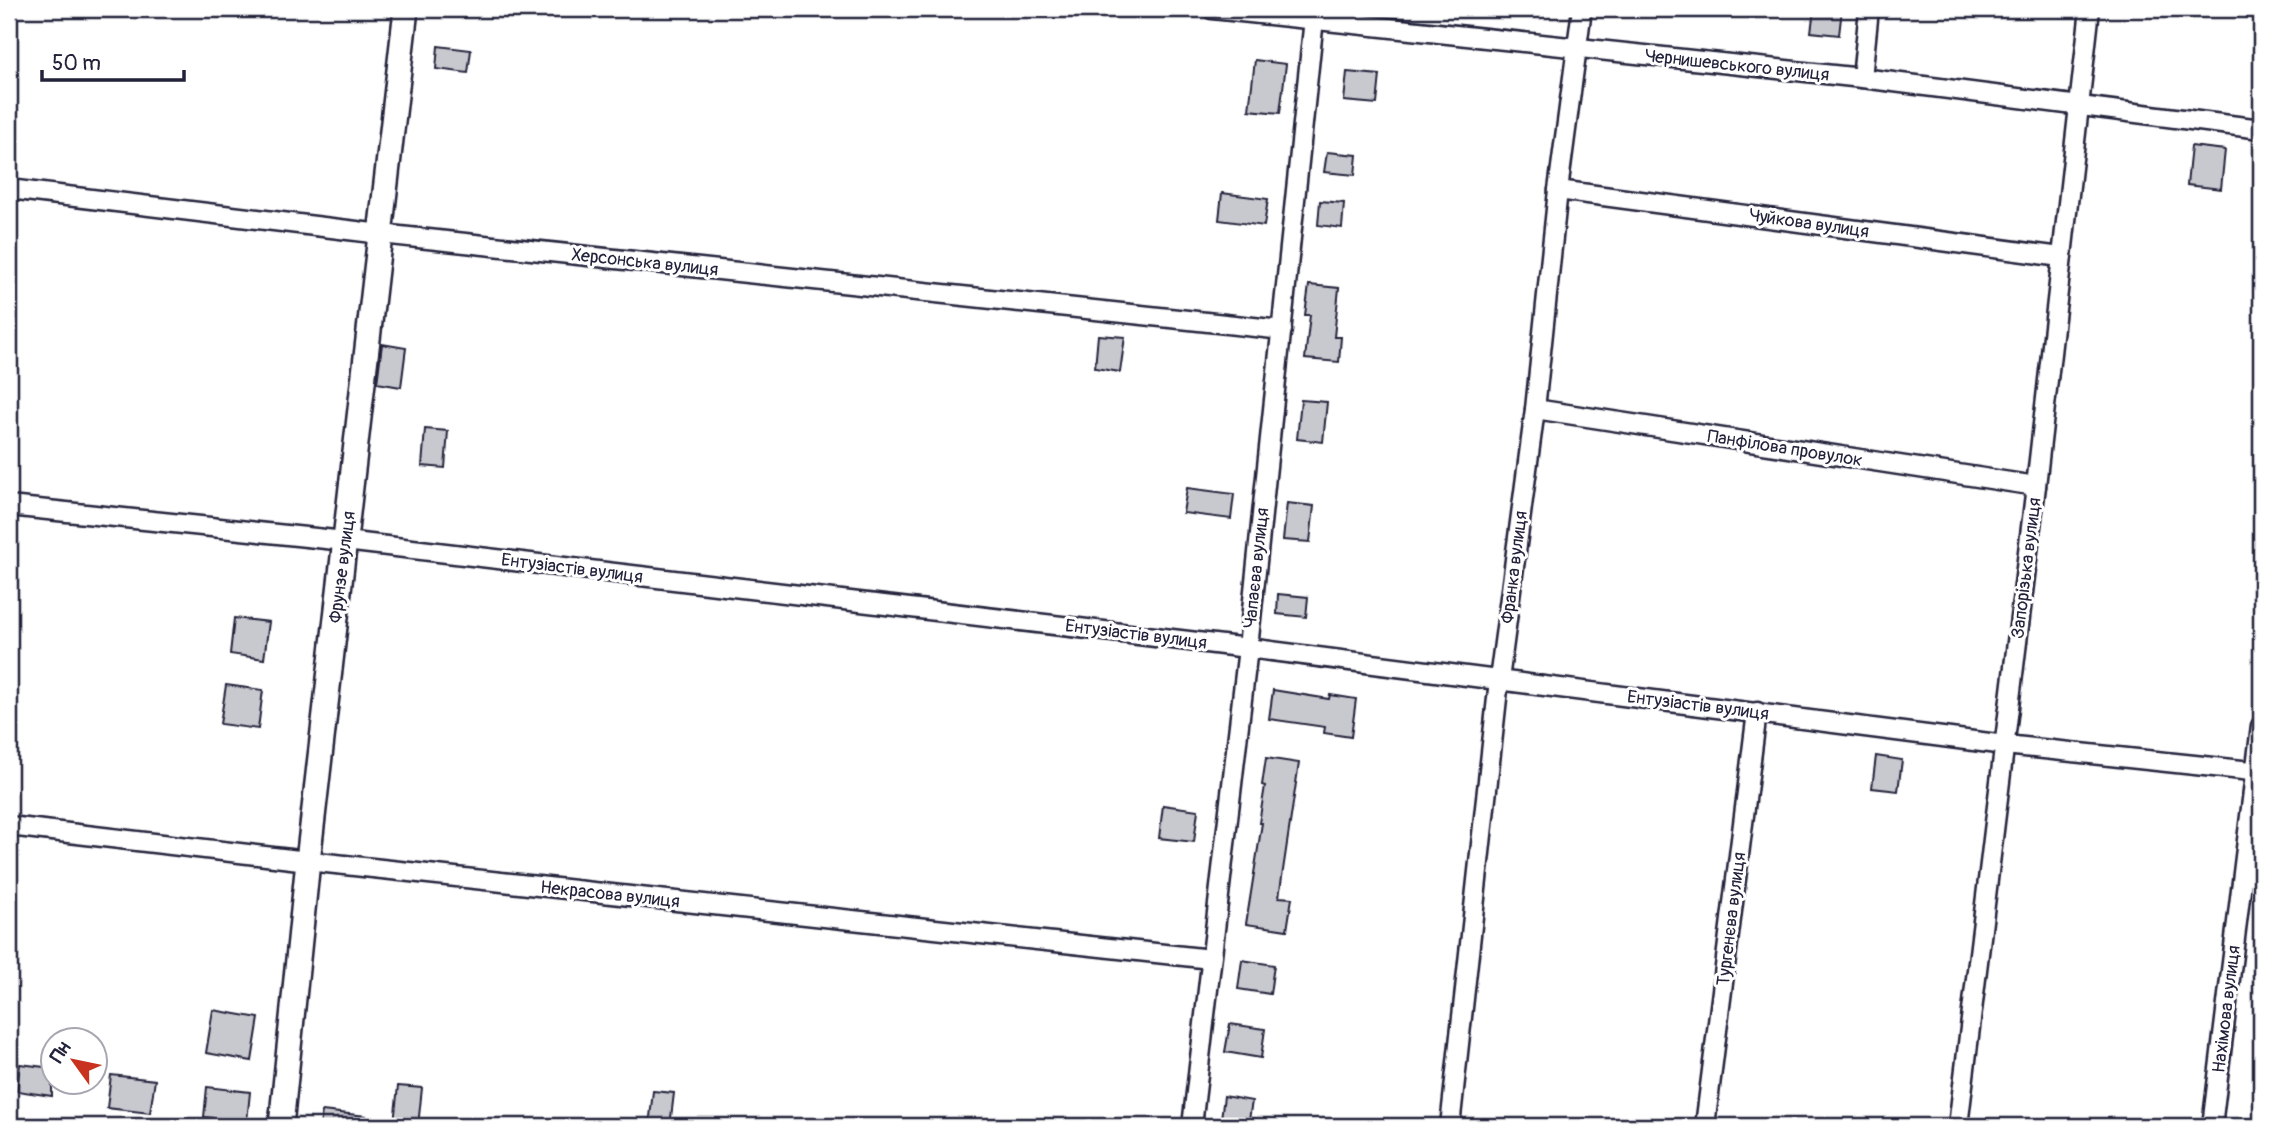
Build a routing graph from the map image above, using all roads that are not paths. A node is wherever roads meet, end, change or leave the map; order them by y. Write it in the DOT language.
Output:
graph roads {
  1 [pos="406,9"];
  2 [pos="1212,9"];
  3 [pos="1582,9"];
  4 [pos="1869,9"];
  5 [pos="2090,9"];
  6 [pos="1315,15"];
  7 [pos="1578,48"];
  8 [pos="1862,78"];
  9 [pos="2080,107"];
  10 [pos="2261,129"];
  11 [pos="9,189"];
  12 [pos="1558,190"];
  13 [pos="381,234"];
  14 [pos="2061,257"];
  15 [pos="1282,330"];
  16 [pos="1535,410"];
  17 [pos="2036,486"];
  18 [pos="9,506"];
  19 [pos="345,541"];
  20 [pos="1248,648"];
  21 [pos="1499,680"];
  22 [pos="1757,712"];
  23 [pos="2261,726"];
  24 [pos="2005,745"];
  25 [pos="2259,772"];
  26 [pos="9,826"];
  27 [pos="308,861"];
  28 [pos="1211,959"];
  29 [pos="281,1126"];
  30 [pos="1192,1126"];
  31 [pos="1450,1126"];
  32 [pos="1705,1126"];
  33 [pos="1958,1126"];
  34 [pos="2212,1126"];
  1 -- 13 [label="street, Фрунзе вулиця"];
  2 -- 6 [label="street, Чернишевського вулиця"];
  3 -- 7 [label="street, Франка вулиця"];
  4 -- 8 [label="street"];
  5 -- 9 [label="street, Запорізька вулиця"];
  6 -- 7 [label="street, Чернишевського вулиця"];
  6 -- 15 [label="street, Чапаєва вулиця"];
  7 -- 8 [label="street, Чернишевського вулиця"];
  7 -- 12 [label="street, Франка вулиця"];
  8 -- 9 [label="street, Чернишевського вулиця"];
  9 -- 10 [label="street, Чернишевського вулиця"];
  9 -- 14 [label="street, Запорізька вулиця"];
  11 -- 13 [label="street, Херсонська вулиця"];
  12 -- 14 [label="street, Чуйкова вулиця"];
  12 -- 16 [label="street, Франка вулиця"];
  13 -- 15 [label="street, Херсонська вулиця"];
  13 -- 19 [label="street, Фрунзе вулиця"];
  14 -- 17 [label="street, Запорізька вулиця"];
  15 -- 20 [label="street, Чапаєва вулиця"];
  16 -- 17 [label="street, Панфілова провулок"];
  16 -- 21 [label="street, Франка вулиця"];
  17 -- 24 [label="street, Запорізька вулиця"];
  18 -- 19 [label="street, Ентузіастів вулиця"];
  19 -- 20 [label="street, Ентузіастів вулиця"];
  19 -- 27 [label="street, Фрунзе вулиця"];
  20 -- 21 [label="street, Ентузіастів вулиця"];
  20 -- 28 [label="street, Чапаєва вулиця"];
  21 -- 22 [label="street, Ентузіастів вулиця"];
  21 -- 31 [label="street, Франка вулиця"];
  22 -- 24 [label="street, Ентузіастів вулиця"];
  22 -- 32 [label="street, Тургенєва вулиця"];
  23 -- 25 [label="street, Нахімова вулиця"];
  24 -- 25 [label="street, Ентузіастів вулиця"];
  24 -- 33 [label="street, Запорізька вулиця"];
  25 -- 34 [label="street, Нахімова вулиця"];
  26 -- 27 [label="street, Некрасова вулиця"];
  27 -- 28 [label="street, Некрасова вулиця"];
  27 -- 29 [label="street, Фрунзе вулиця"];
  28 -- 30 [label="street, Чапаєва вулиця"];
}
